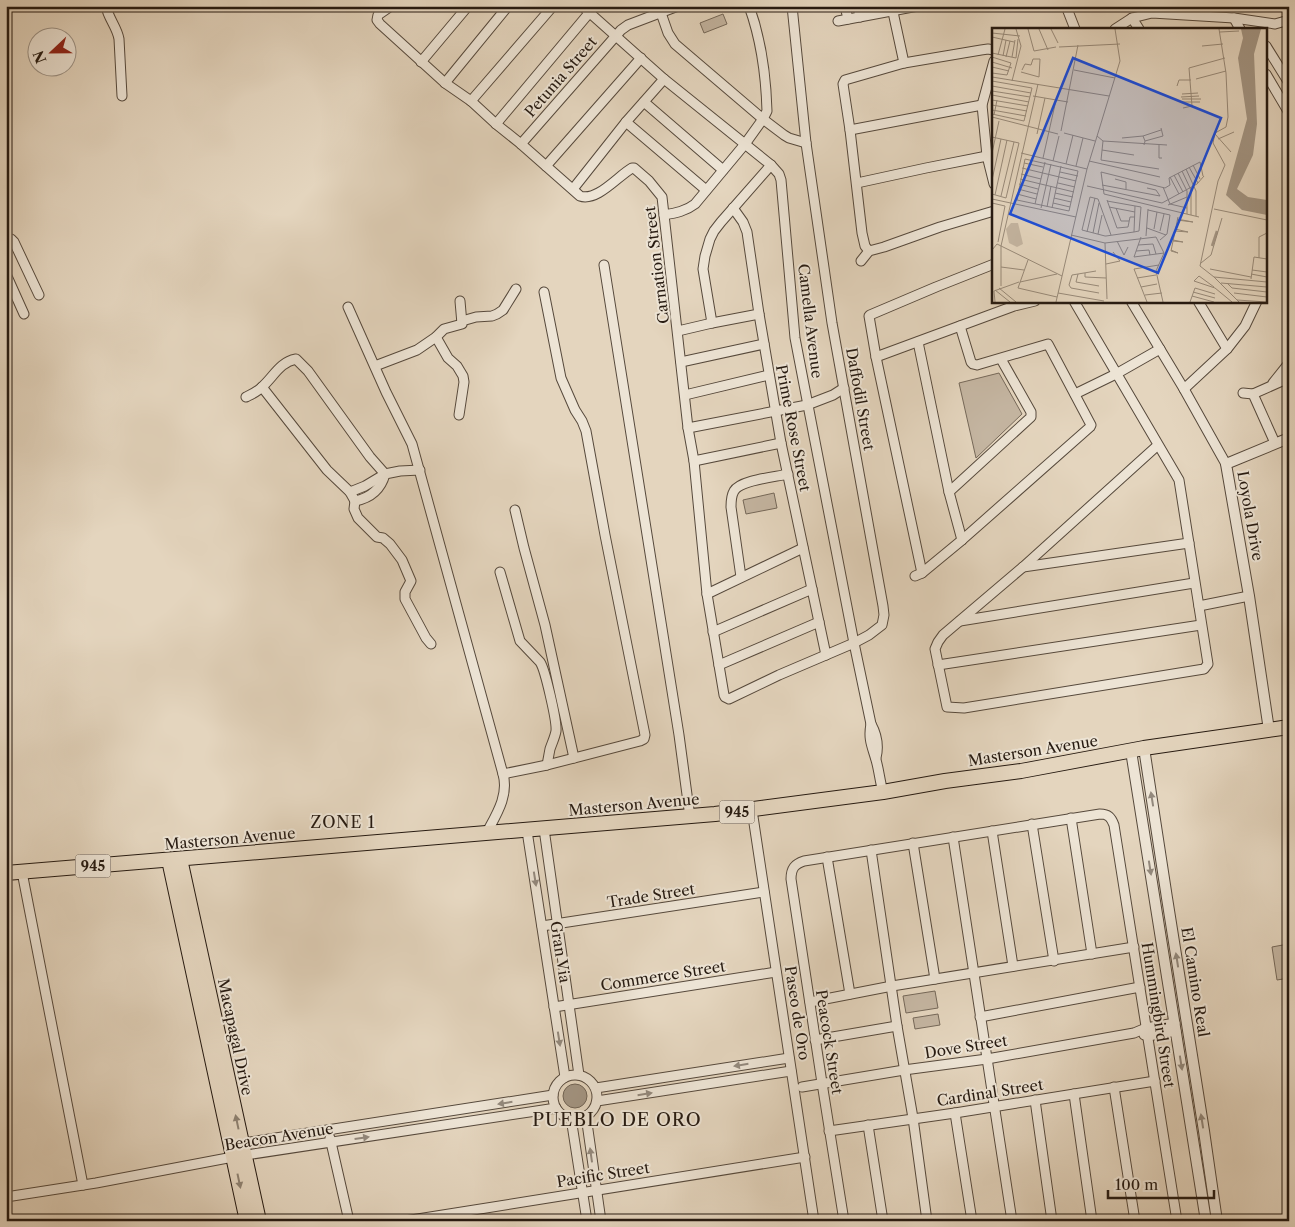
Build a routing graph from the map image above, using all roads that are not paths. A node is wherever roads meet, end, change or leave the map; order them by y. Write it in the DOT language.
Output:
graph roads {
  1 [pos="106,6"];
  2 [pos="391,6"];
  3 [pos="468,6"];
  4 [pos="508,6"];
  5 [pos="553,6"];
  6 [pos="582,6"];
  7 [pos="678,6"];
  8 [pos="749,6"];
  9 [pos="792,6"];
  10 [pos="845,6"];
  11 [pos="858,6"];
  12 [pos="918,6"];
  13 [pos="1066,6"];
  14 [pos="592,10"];
  15 [pos="893,12"];
  16 [pos="661,13"];
  17 [pos="860,17"];
  18 [pos="1132,18"];
  19 [pos="1234,18"];
  20 [pos="848,19"];
  21 [pos="1289,20"];
  22 [pos="838,21"];
  23 [pos="1257,25"];
  24 [pos="1075,28"];
  25 [pos="1117,28"];
  26 [pos="1137,28"];
  27 [pos="1239,28"];
  28 [pos="616,36"];
  29 [pos="1268,49"];
  30 [pos="992,50"];
  31 [pos="641,58"];
  32 [pos="421,62"];
  33 [pos="904,63"];
  34 [pos="992,68"];
  35 [pos="1268,77"];
  36 [pos="664,79"];
  37 [pos="445,83"];
  38 [pos="1289,83"];
  39 [pos="122,96"];
  40 [pos="471,101"];
  41 [pos="644,102"];
  42 [pos="982,105"];
  43 [pos="1289,114"];
  44 [pos="763,119"];
  45 [pos="626,122"];
  46 [pos="496,124"];
  47 [pos="850,130"];
  48 [pos="806,143"];
  49 [pos="521,144"];
  50 [pos="745,144"];
  51 [pos="987,156"];
  52 [pos="771,165"];
  53 [pos="546,166"];
  54 [pos="723,170"];
  55 [pos="992,176"];
  56 [pos="857,183"];
  57 [pos="573,189"];
  58 [pos="706,190"];
  59 [pos="733,208"];
  60 [pos="992,212"];
  61 [pos="664,215"];
  62 [pos="6,240"];
  63 [pos="869,251"];
  64 [pos="861,260"];
  65 [pos="604,265"];
  66 [pos="992,265"];
  67 [pos="6,274"];
  68 [pos="516,290"];
  69 [pos="544,292"];
  70 [pos="39,295"];
  71 [pos="460,301"];
  72 [pos="1031,302"];
  73 [pos="1075,302"];
  74 [pos="1132,302"];
  75 [pos="1199,302"];
  76 [pos="1257,302"];
  77 [pos="348,307"];
  78 [pos="24,314"];
  79 [pos="759,314"];
  80 [pos="462,321"];
  81 [pos="712,323"];
  82 [pos="960,326"];
  83 [pos="678,331"];
  84 [pos="436,337"];
  85 [pos="918,342"];
  86 [pos="764,344"];
  87 [pos="1160,349"];
  88 [pos="1227,349"];
  89 [pos="876,358"];
  90 [pos="1001,359"];
  91 [pos="682,362"];
  92 [pos="1289,363"];
  93 [pos="375,366"];
  94 [pos="1116,374"];
  95 [pos="769,375"];
  96 [pos="1289,378"];
  97 [pos="1271,385"];
  98 [pos="262,387"];
  99 [pos="844,388"];
  100 [pos="1184,388"];
  101 [pos="1243,393"];
  102 [pos="1075,394"];
  103 [pos="1253,394"];
  104 [pos="685,395"];
  105 [pos="246,397"];
  106 [pos="807,405"];
  107 [pos="776,411"];
  108 [pos="459,414"];
  109 [pos="688,428"];
  110 [pos="1289,438"];
  111 [pos="781,443"];
  112 [pos="1275,443"];
  113 [pos="1158,445"];
  114 [pos="694,461"];
  115 [pos="1226,464"];
  116 [pos="420,470"];
  117 [pos="384,474"];
  118 [pos="788,474"];
  119 [pos="350,492"];
  120 [pos="948,492"];
  121 [pos="355,501"];
  122 [pos="515,510"];
  123 [pos="962,540"];
  124 [pos="1190,543"];
  125 [pos="803,548"];
  126 [pos="1023,567"];
  127 [pos="500,572"];
  128 [pos="741,577"];
  129 [pos="1194,583"];
  130 [pos="812,589"];
  131 [pos="706,594"];
  132 [pos="1248,596"];
  133 [pos="1199,606"];
  134 [pos="819,622"];
  135 [pos="958,622"];
  136 [pos="1202,625"];
  137 [pos="713,632"];
  138 [pos="854,643"];
  139 [pos="431,644"];
  140 [pos="826,655"];
  141 [pos="719,664"];
  142 [pos="938,665"];
  143 [pos="727,698"];
  144 [pos="1289,727"];
  145 [pos="1269,730"];
  146 [pos="1137,750"];
  147 [pos="574,758"];
  148 [pos="547,765"];
  149 [pos="503,774"];
  150 [pos="882,792"];
  151 [pos="752,810"];
  152 [pos="690,816"];
  153 [pos="1071,818"];
  154 [pos="1032,824"];
  155 [pos="544,829"];
  156 [pos="527,831"];
  157 [pos="992,831"];
  158 [pos="486,834"];
  159 [pos="953,837"];
  160 [pos="913,843"];
  161 [pos="870,850"];
  162 [pos="827,857"];
  163 [pos="175,860"];
  164 [pos="22,872"];
  165 [pos="6,873"];
  166 [pos="764,892"];
  167 [pos="558,924"];
  168 [pos="542,926"];
  169 [pos="1134,947"];
  170 [pos="1092,954"];
  171 [pos="1054,961"];
  172 [pos="1013,966"];
  173 [pos="776,972"];
  174 [pos="974,973"];
  175 [pos="935,979"];
  176 [pos="892,986"];
  177 [pos="1140,987"];
  178 [pos="850,994"];
  179 [pos="810,1002"];
  180 [pos="569,1004"];
  181 [pos="554,1007"];
  182 [pos="980,1017"];
  183 [pos="897,1026"];
  184 [pos="1175,1027"];
  185 [pos="1147,1032"];
  186 [pos="815,1040"];
  187 [pos="789,1058"];
  188 [pos="987,1059"];
  189 [pos="904,1070"];
  190 [pos="792,1072"];
  191 [pos="580,1075"];
  192 [pos="565,1077"];
  193 [pos="1155,1081"];
  194 [pos="822,1083"];
  195 [pos="802,1087"];
  196 [pos="1114,1087"];
  197 [pos="596,1088"];
  198 [pos="1074,1094"];
  199 [pos="553,1095"];
  200 [pos="1035,1100"];
  201 [pos="597,1101"];
  202 [pos="994,1107"];
  203 [pos="556,1108"];
  204 [pos="955,1113"];
  205 [pos="586,1116"];
  206 [pos="571,1118"];
  207 [pos="913,1118"];
  208 [pos="868,1125"];
  209 [pos="329,1130"];
  210 [pos="829,1130"];
  211 [pos="331,1142"];
  212 [pos="237,1151"];
  213 [pos="1201,1154"];
  214 [pos="805,1157"];
  215 [pos="83,1185"];
  216 [pos="596,1190"];
  217 [pos="582,1192"];
  218 [pos="6,1198"];
  219 [pos="247,1221"];
  220 [pos="259,1221"];
  221 [pos="349,1221"];
  222 [pos="405,1221"];
  223 [pos="587,1221"];
  224 [pos="601,1221"];
  225 [pos="814,1221"];
  226 [pos="844,1221"];
  227 [pos="883,1221"];
  228 [pos="927,1221"];
  229 [pos="972,1221"];
  230 [pos="1012,1221"];
  231 [pos="1052,1221"];
  232 [pos="1092,1221"];
  233 [pos="1135,1221"];
  234 [pos="1176,1221"];
  235 [pos="1206,1221"];
  236 [pos="1217,1221"];
  1 -- 39 [label="street"];
  2 -- 32 [label="street, Carnation Street"];
  3 -- 32 [label="street"];
  4 -- 37 [label="street"];
  5 -- 40 [label="street"];
  6 -- 14 [label="street, Camella Avenue"];
  7 -- 16 [label="street, Petunia Street"];
  8 -- 44 [label="street"];
  9 -- 48 [label="street, Daffodil Street"];
  10 -- 20 [label="street"];
  11 -- 17 [label="street"];
  12 -- 15 [label="street"];
  13 -- 24 [label="street"];
  14 -- 28 [label="street, Camella Avenue"];
  14 -- 46 [label="street"];
  15 -- 17 [label="street"];
  15 -- 33 [label="street"];
  16 -- 28 [label="street, Petunia Street"];
  16 -- 44 [label="street"];
  17 -- 20 [label="street"];
  18 -- 19 [label="street"];
  18 -- 25 [label="street"];
  18 -- 26 [label="street"];
  19 -- 23 [label="street"];
  19 -- 27 [label="street"];
  20 -- 22 [label="street"];
  21 -- 23 [label="street"];
  28 -- 31 [label="street, Camella Avenue"];
  28 -- 49 [label="street, Petunia Street"];
  29 -- 38 [label="street"];
  30 -- 33 [label="street"];
  31 -- 36 [label="street, Camella Avenue"];
  31 -- 53 [label="street"];
  32 -- 37 [label="street, Carnation Street"];
  33 -- 47 [label="street"];
  34 -- 42 [label="street"];
  35 -- 43 [label="street"];
  36 -- 41 [label="street"];
  36 -- 50 [label="street, Camella Avenue"];
  37 -- 40 [label="street, Carnation Street"];
  40 -- 46 [label="street, Carnation Street"];
  41 -- 45 [label="street"];
  41 -- 54 [label="street"];
  42 -- 47 [label="street"];
  42 -- 51 [label="street"];
  44 -- 48 [label="street"];
  44 -- 50 [label="street"];
  45 -- 57 [label="street"];
  45 -- 58 [label="street"];
  46 -- 49 [label="street, Carnation Street"];
  47 -- 56 [label="street"];
  48 -- 99 [label="street, Daffodil Street"];
  49 -- 53 [label="street, Carnation Street"];
  50 -- 52 [label="street, Camella Avenue"];
  50 -- 54 [label="street"];
  51 -- 55 [label="street"];
  51 -- 56 [label="street"];
  52 -- 59 [label="street"];
  52 -- 106 [label="street, Camella Avenue"];
  53 -- 57 [label="street, Carnation Street"];
  54 -- 58 [label="street"];
  56 -- 63 [label="street"];
  57 -- 61 [label="street, Carnation Street"];
  58 -- 61 [label="street"];
  59 -- 79 [label="street, Prime Rose Street"];
  59 -- 81 [label="street"];
  60 -- 63 [label="street"];
  61 -- 83 [label="street, Carnation Street"];
  62 -- 70 [label="street"];
  63 -- 64 [label="street"];
  65 -- 152 [label="street"];
  66 -- 89 [label="street"];
  67 -- 78 [label="street"];
  68 -- 80 [label="street"];
  69 -- 147 [label="street"];
  71 -- 80 [label="street"];
  72 -- 82 [label="street"];
  73 -- 94 [label="street"];
  74 -- 87 [label="street, Loyola Drive"];
  75 -- 88 [label="street"];
  76 -- 88 [label="street"];
  77 -- 93 [label="street"];
  79 -- 81 [label="street"];
  79 -- 86 [label="street, Prime Rose Street"];
  80 -- 84 [label="street"];
  81 -- 83 [label="street"];
  82 -- 85 [label="street"];
  82 -- 90 [label="street"];
  83 -- 91 [label="street, Carnation Street"];
  84 -- 93 [label="street"];
  84 -- 108 [label="street"];
  85 -- 89 [label="street"];
  85 -- 120 [label="street"];
  86 -- 91 [label="street"];
  86 -- 95 [label="street, Prime Rose Street"];
  87 -- 94 [label="street"];
  87 -- 100 [label="street, Loyola Drive"];
  88 -- 100 [label="street"];
  89 -- 123 [label="street"];
  90 -- 102 [label="street"];
  90 -- 120 [label="street"];
  91 -- 104 [label="street, Carnation Street"];
  92 -- 97 [label="street"];
  93 -- 116 [label="street"];
  94 -- 102 [label="street"];
  94 -- 113 [label="street"];
  95 -- 104 [label="street"];
  95 -- 107 [label="street, Prime Rose Street"];
  96 -- 97 [label="street"];
  97 -- 103 [label="street"];
  98 -- 105 [label="street"];
  98 -- 117 [label="street"];
  98 -- 119 [label="street"];
  99 -- 106 [label="street"];
  99 -- 138 [label="street, Daffodil Street"];
  100 -- 115 [label="street, Loyola Drive"];
  101 -- 103 [label="street"];
  102 -- 123 [label="street"];
  103 -- 112 [label="street"];
  104 -- 109 [label="street, Carnation Street"];
  106 -- 107 [label="street"];
  106 -- 138 [label="street, Camella Avenue"];
  107 -- 109 [label="street"];
  107 -- 111 [label="street, Prime Rose Street"];
  109 -- 114 [label="street, Carnation Street"];
  110 -- 112 [label="street"];
  111 -- 114 [label="street"];
  111 -- 118 [label="street, Prime Rose Street"];
  112 -- 115 [label="street"];
  113 -- 124 [label="street"];
  113 -- 126 [label="street"];
  114 -- 131 [label="street, Carnation Street"];
  115 -- 132 [label="street, Loyola Drive"];
  116 -- 117 [label="street"];
  116 -- 149 [label="street"];
  117 -- 119 [label="street"];
  117 -- 121 [label="street"];
  118 -- 125 [label="street, Prime Rose Street"];
  118 -- 128 [label="street"];
  119 -- 121 [label="street"];
  120 -- 123 [label="street"];
  121 -- 139 [label="street"];
  122 -- 147 [label="street"];
  124 -- 126 [label="street"];
  124 -- 129 [label="street"];
  125 -- 128 [label="street"];
  125 -- 130 [label="street, Prime Rose Street"];
  126 -- 135 [label="street"];
  127 -- 148 [label="street"];
  128 -- 131 [label="street"];
  129 -- 133 [label="street"];
  129 -- 135 [label="street"];
  130 -- 134 [label="street, Prime Rose Street"];
  130 -- 137 [label="street"];
  131 -- 137 [label="street, Carnation Street"];
  132 -- 133 [label="street"];
  132 -- 145 [label="street, Loyola Drive"];
  133 -- 136 [label="street"];
  134 -- 140 [label="street, Prime Rose Street"];
  134 -- 141 [label="street"];
  135 -- 142 [label="street"];
  136 -- 142 [label="street"];
  136 -- 142 [label="street"];
  137 -- 141 [label="street, Carnation Street"];
  138 -- 140 [label="street, Daffodil Street"];
  138 -- 150 [label="street, Camella Avenue"];
  140 -- 143 [label="street, Daffodil Street"];
  141 -- 143 [label="street, Carnation Street"];
  144 -- 145 [label="main road, Masterson Avenue / 945"];
  145 -- 146 [label="main road, Masterson Avenue / 945"];
  146 -- 150 [label="main road, Masterson Avenue / 945"];
  146 -- 184 [label="street, El Camino Real, one-way"];
  213 -- 146 [label="street, El Camino Real, one-way"];
  147 -- 148 [label="street"];
  148 -- 149 [label="street"];
  149 -- 158 [label="street"];
  150 -- 151 [label="main road, Masterson Avenue / 945"];
  151 -- 152 [label="main road, Masterson Avenue / 945"];
  151 -- 166 [label="street, Paseo de Oro"];
  152 -- 155 [label="main road, Masterson Avenue / 945"];
  153 -- 154 [label="street"];
  153 -- 169 [label="street, Hummingbird Street"];
  153 -- 170 [label="street"];
  154 -- 157 [label="street"];
  154 -- 171 [label="street"];
  155 -- 156 [label="main road, Masterson Avenue / 945"];
  155 -- 167 [label="street, Gran Via"];
  156 -- 158 [label="main road, Masterson Avenue / 945"];
  156 -- 168 [label="street, Gran Via, one-way"];
  157 -- 159 [label="street"];
  157 -- 172 [label="street"];
  158 -- 163 [label="main road, Masterson Avenue / 945"];
  159 -- 160 [label="street"];
  159 -- 174 [label="street"];
  160 -- 161 [label="street"];
  160 -- 175 [label="street"];
  161 -- 162 [label="street"];
  161 -- 176 [label="street"];
  162 -- 178 [label="street"];
  162 -- 179 [label="street, Peacock Street"];
  163 -- 164 [label="main road, Masterson Avenue / 945"];
  163 -- 212 [label="main road, Macapagal Drive"];
  164 -- 165 [label="main road, Masterson Avenue / 945"];
  164 -- 215 [label="street"];
  166 -- 167 [label="street, Trade Street"];
  166 -- 173 [label="street, Paseo de Oro"];
  167 -- 168 [label="street, Trade Street"];
  167 -- 180 [label="street, Gran Via"];
  168 -- 181 [label="street, Gran Via"];
  169 -- 170 [label="street"];
  169 -- 177 [label="street, Hummingbird Street"];
  170 -- 171 [label="street"];
  171 -- 172 [label="street"];
  172 -- 174 [label="street"];
  173 -- 180 [label="street, Commerce Street"];
  173 -- 187 [label="street, Paseo de Oro"];
  174 -- 175 [label="street"];
  174 -- 182 [label="street"];
  175 -- 176 [label="street"];
  176 -- 178 [label="street"];
  176 -- 183 [label="street"];
  177 -- 182 [label="street"];
  177 -- 185 [label="street, Hummingbird Street"];
  178 -- 179 [label="street"];
  179 -- 186 [label="street, Peacock Street"];
  180 -- 181 [label="street, Commerce Street"];
  180 -- 191 [label="street, Gran Via"];
  181 -- 192 [label="street, Gran Via, one-way"];
  182 -- 188 [label="street"];
  183 -- 186 [label="street"];
  183 -- 189 [label="street"];
  184 -- 185 [label="street, Dove Street"];
  184 -- 213 [label="street, El Camino Real, one-way"];
  185 -- 188 [label="street, Dove Street"];
  185 -- 193 [label="street, Hummingbird Street"];
  186 -- 194 [label="street, Peacock Street"];
  187 -- 190 [label="street, Paseo de Oro"];
  187 -- 197 [label="street, one-way"];
  188 -- 189 [label="street, Dove Street"];
  188 -- 202 [label="street"];
  189 -- 194 [label="street, Dove Street"];
  189 -- 207 [label="street"];
  201 -- 190 [label="street, one-way"];
  190 -- 214 [label="street, Paseo de Oro"];
  191 -- 192 [label="street"];
  191 -- 197 [label="street"];
  192 -- 199 [label="street"];
  193 -- 196 [label="street, Cardinal Street"];
  193 -- 234 [label="street, Hummingbird Street"];
  194 -- 195 [label="street, Dove Street"];
  194 -- 210 [label="street, Peacock Street"];
  196 -- 198 [label="street, Cardinal Street"];
  196 -- 233 [label="street"];
  197 -- 201 [label="street"];
  198 -- 200 [label="street, Cardinal Street"];
  198 -- 232 [label="street"];
  199 -- 203 [label="street"];
  199 -- 209 [label="street, Beacon Avenue, one-way"];
  200 -- 202 [label="street, Cardinal Street"];
  200 -- 231 [label="street"];
  201 -- 205 [label="street"];
  202 -- 204 [label="street, Cardinal Street"];
  202 -- 230 [label="street"];
  203 -- 206 [label="street"];
  211 -- 203 [label="street, Beacon Avenue, one-way"];
  204 -- 207 [label="street, Cardinal Street"];
  204 -- 229 [label="street"];
  205 -- 206 [label="street"];
  216 -- 205 [label="street, one-way"];
  206 -- 217 [label="street"];
  207 -- 208 [label="street, Cardinal Street"];
  207 -- 228 [label="street"];
  208 -- 210 [label="street, Cardinal Street"];
  208 -- 227 [label="street"];
  209 -- 211 [label="street"];
  209 -- 212 [label="street, Beacon Avenue"];
  210 -- 226 [label="street, Peacock Street"];
  211 -- 212 [label="street, Beacon Avenue"];
  211 -- 221 [label="street"];
  212 -- 215 [label="street, Beacon Avenue"];
  212 -- 219 [label="main road, Macapagal Drive, one-way"];
  212 -- 220 [label="main road, Macapagal Drive"];
  213 -- 235 [label="street, El Camino Real"];
  213 -- 236 [label="street, El Camino Real"];
  214 -- 216 [label="street, Pacific Street"];
  214 -- 225 [label="street, Paseo de Oro"];
  215 -- 218 [label="street, Beacon Avenue"];
  216 -- 217 [label="street, Pacific Street"];
  216 -- 224 [label="street"];
  217 -- 222 [label="street, Pacific Street"];
  217 -- 223 [label="street"];
}
